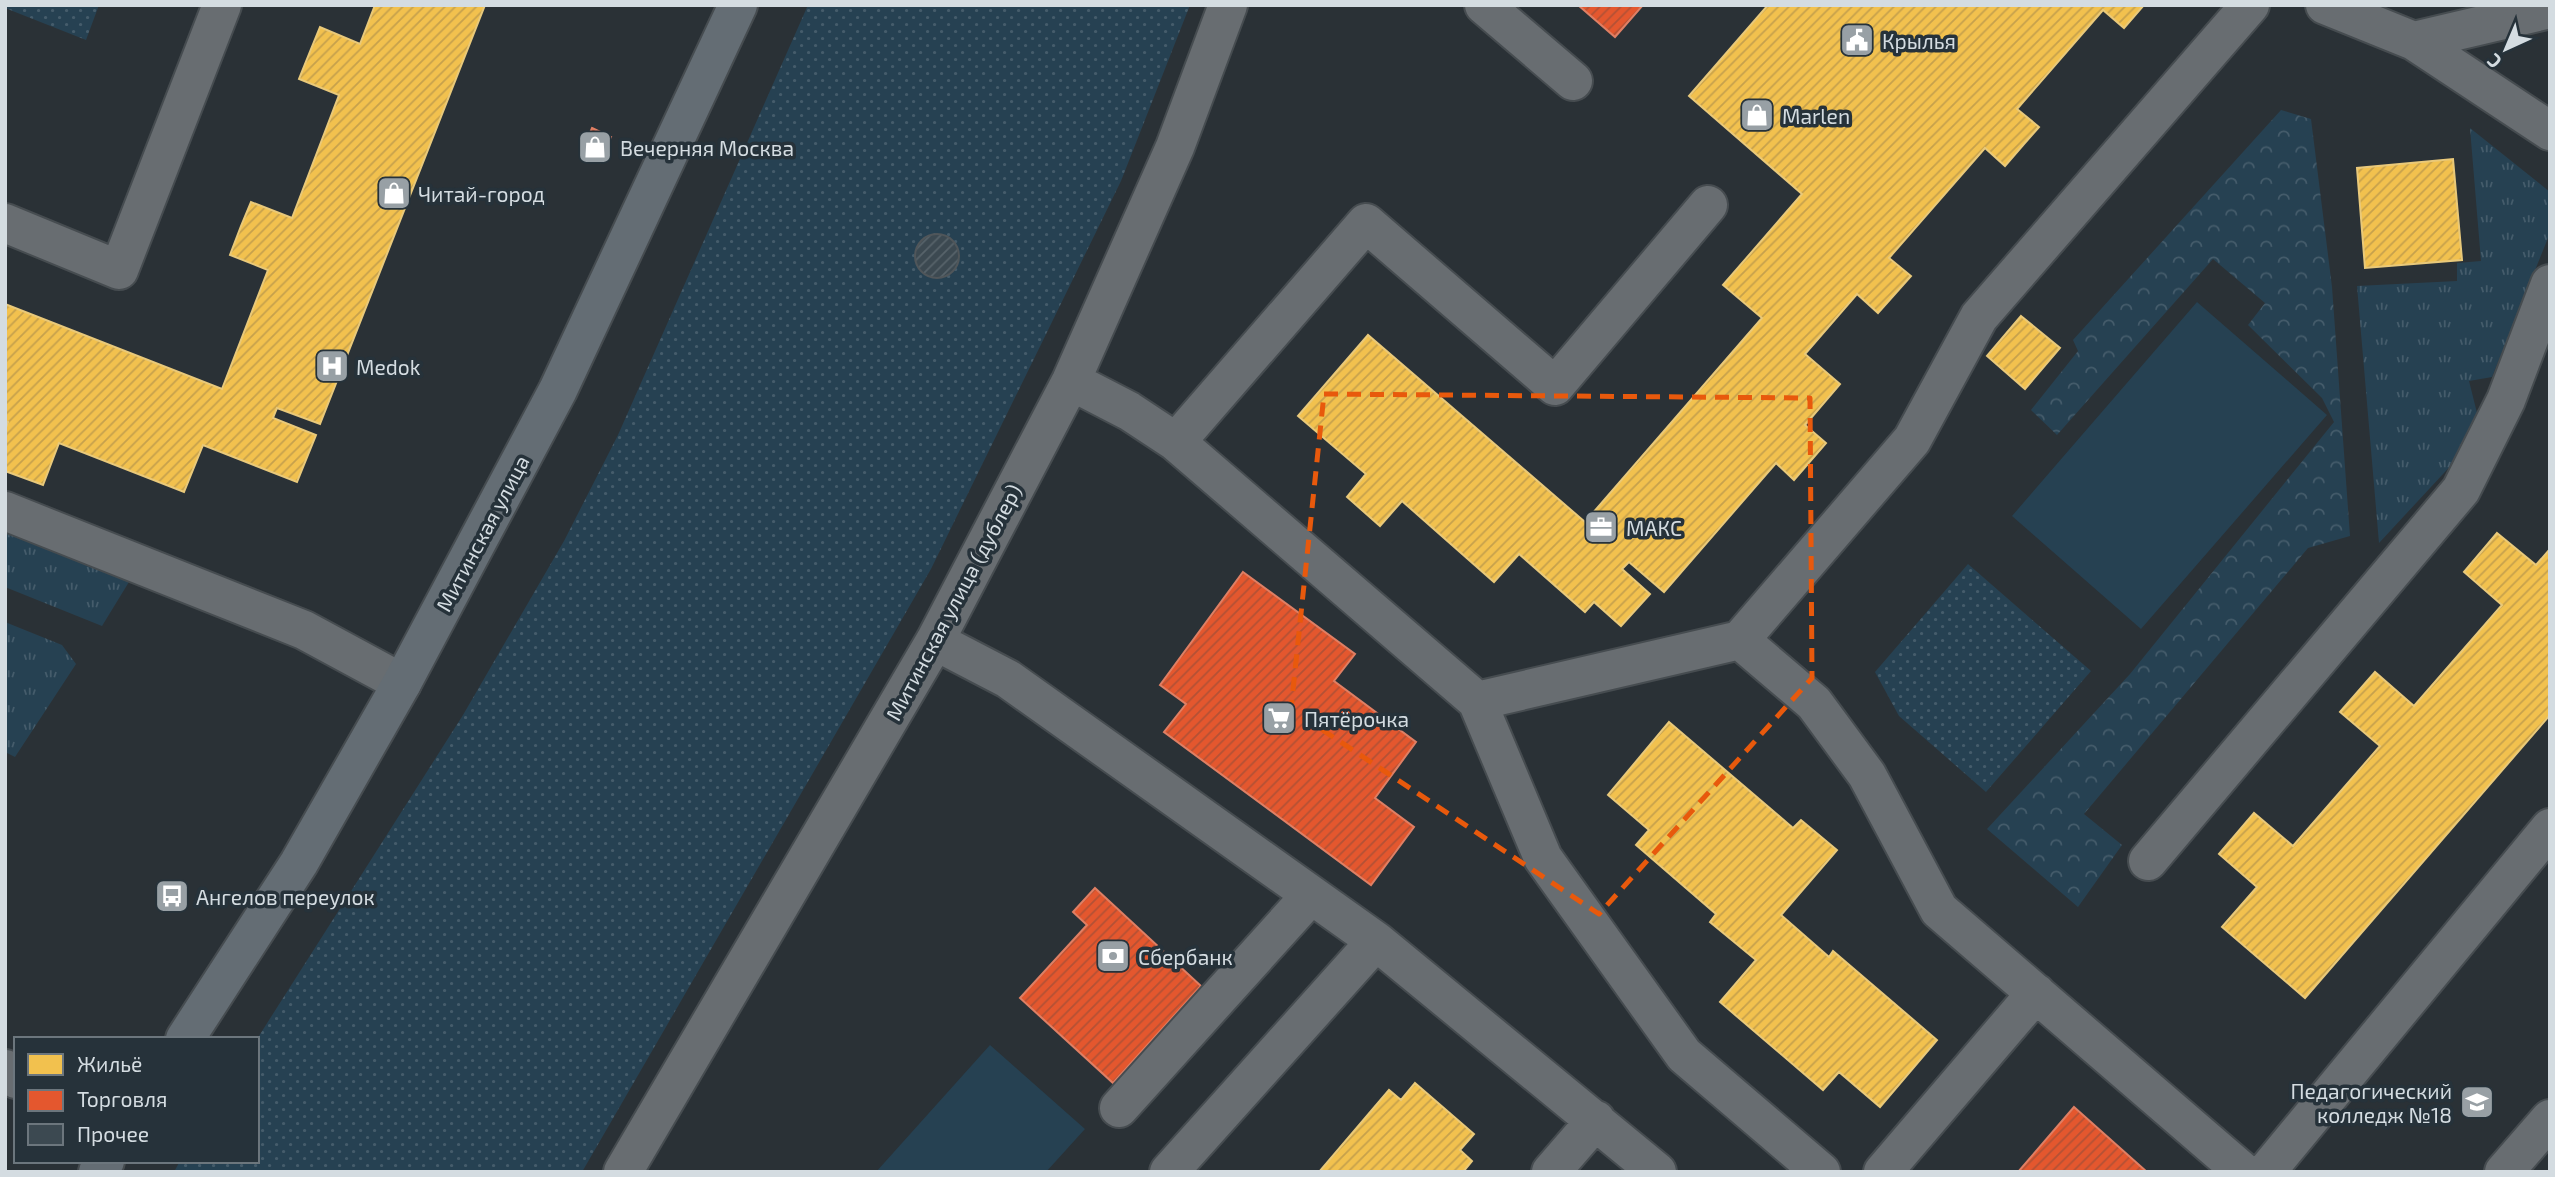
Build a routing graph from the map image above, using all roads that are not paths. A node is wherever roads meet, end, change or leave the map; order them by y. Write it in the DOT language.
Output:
graph roads {
  1 [pos="222,5"];
  2 [pos="738,5"];
  3 [pos="1228,5"];
  4 [pos="1484,5"];
  5 [pos="2250,5"];
  6 [pos="2325,5"];
  7 [pos="2550,9"];
  8 [pos="2414,41"];
  9 [pos="1573,81"];
  10 [pos="2550,131"];
  11 [pos="1709,205"];
  12 [pos="5,223"];
  13 [pos="2550,284"];
  14 [pos="1070,381"];
  15 [pos="1176,442"];
  16 [pos="5,511"];
  17 [pos="1740,640"];
  18 [pos="936,641"];
  19 [pos="402,683"];
  20 [pos="1477,701"];
  21 [pos="2550,828"];
  22 [pos="2148,861"];
  23 [pos="1311,895"];
  24 [pos="1376,941"];
  25 [pos="2036,993"];
  26 [pos="186,1037"];
  27 [pos="1119,1108"];
  28 [pos="2550,1119"];
  29 [pos="1596,1120"];
  30 [pos="623,1172"];
  31 [pos="1169,1172"];
  32 [pos="1551,1172"];
  33 [pos="1657,1172"];
  34 [pos="1821,1172"];
  35 [pos="1884,1172"];
  36 [pos="2243,1172"];
  37 [pos="2266,1172"];
  38 [pos="2504,1172"];
  1 -- 12 [label="street"];
  2 -- 19 [label="main road, Митинская улица"];
  3 -- 14 [label="street, Митинская улица (дублер)"];
  4 -- 9 [label="street"];
  5 -- 17 [label="street"];
  6 -- 8 [label="street"];
  7 -- 8 [label="street"];
  8 -- 10 [label="street"];
  11 -- 15 [label="street"];
  13 -- 22 [label="street"];
  14 -- 15 [label="street"];
  14 -- 18 [label="street, Митинская улица (дублер)"];
  15 -- 20 [label="street"];
  16 -- 19 [label="street"];
  17 -- 20 [label="street"];
  17 -- 25 [label="street"];
  18 -- 23 [label="street"];
  18 -- 30 [label="street, Митинская улица (дублер)"];
  19 -- 26 [label="main road, Митинская улица"];
  20 -- 34 [label="street"];
  21 -- 37 [label="street"];
  23 -- 24 [label="street"];
  23 -- 27 [label="street"];
  24 -- 29 [label="street"];
  24 -- 31 [label="street"];
  25 -- 35 [label="street"];
  25 -- 36 [label="street"];
  28 -- 38 [label="street"];
  29 -- 32 [label="street"];
  29 -- 33 [label="street"];
}
